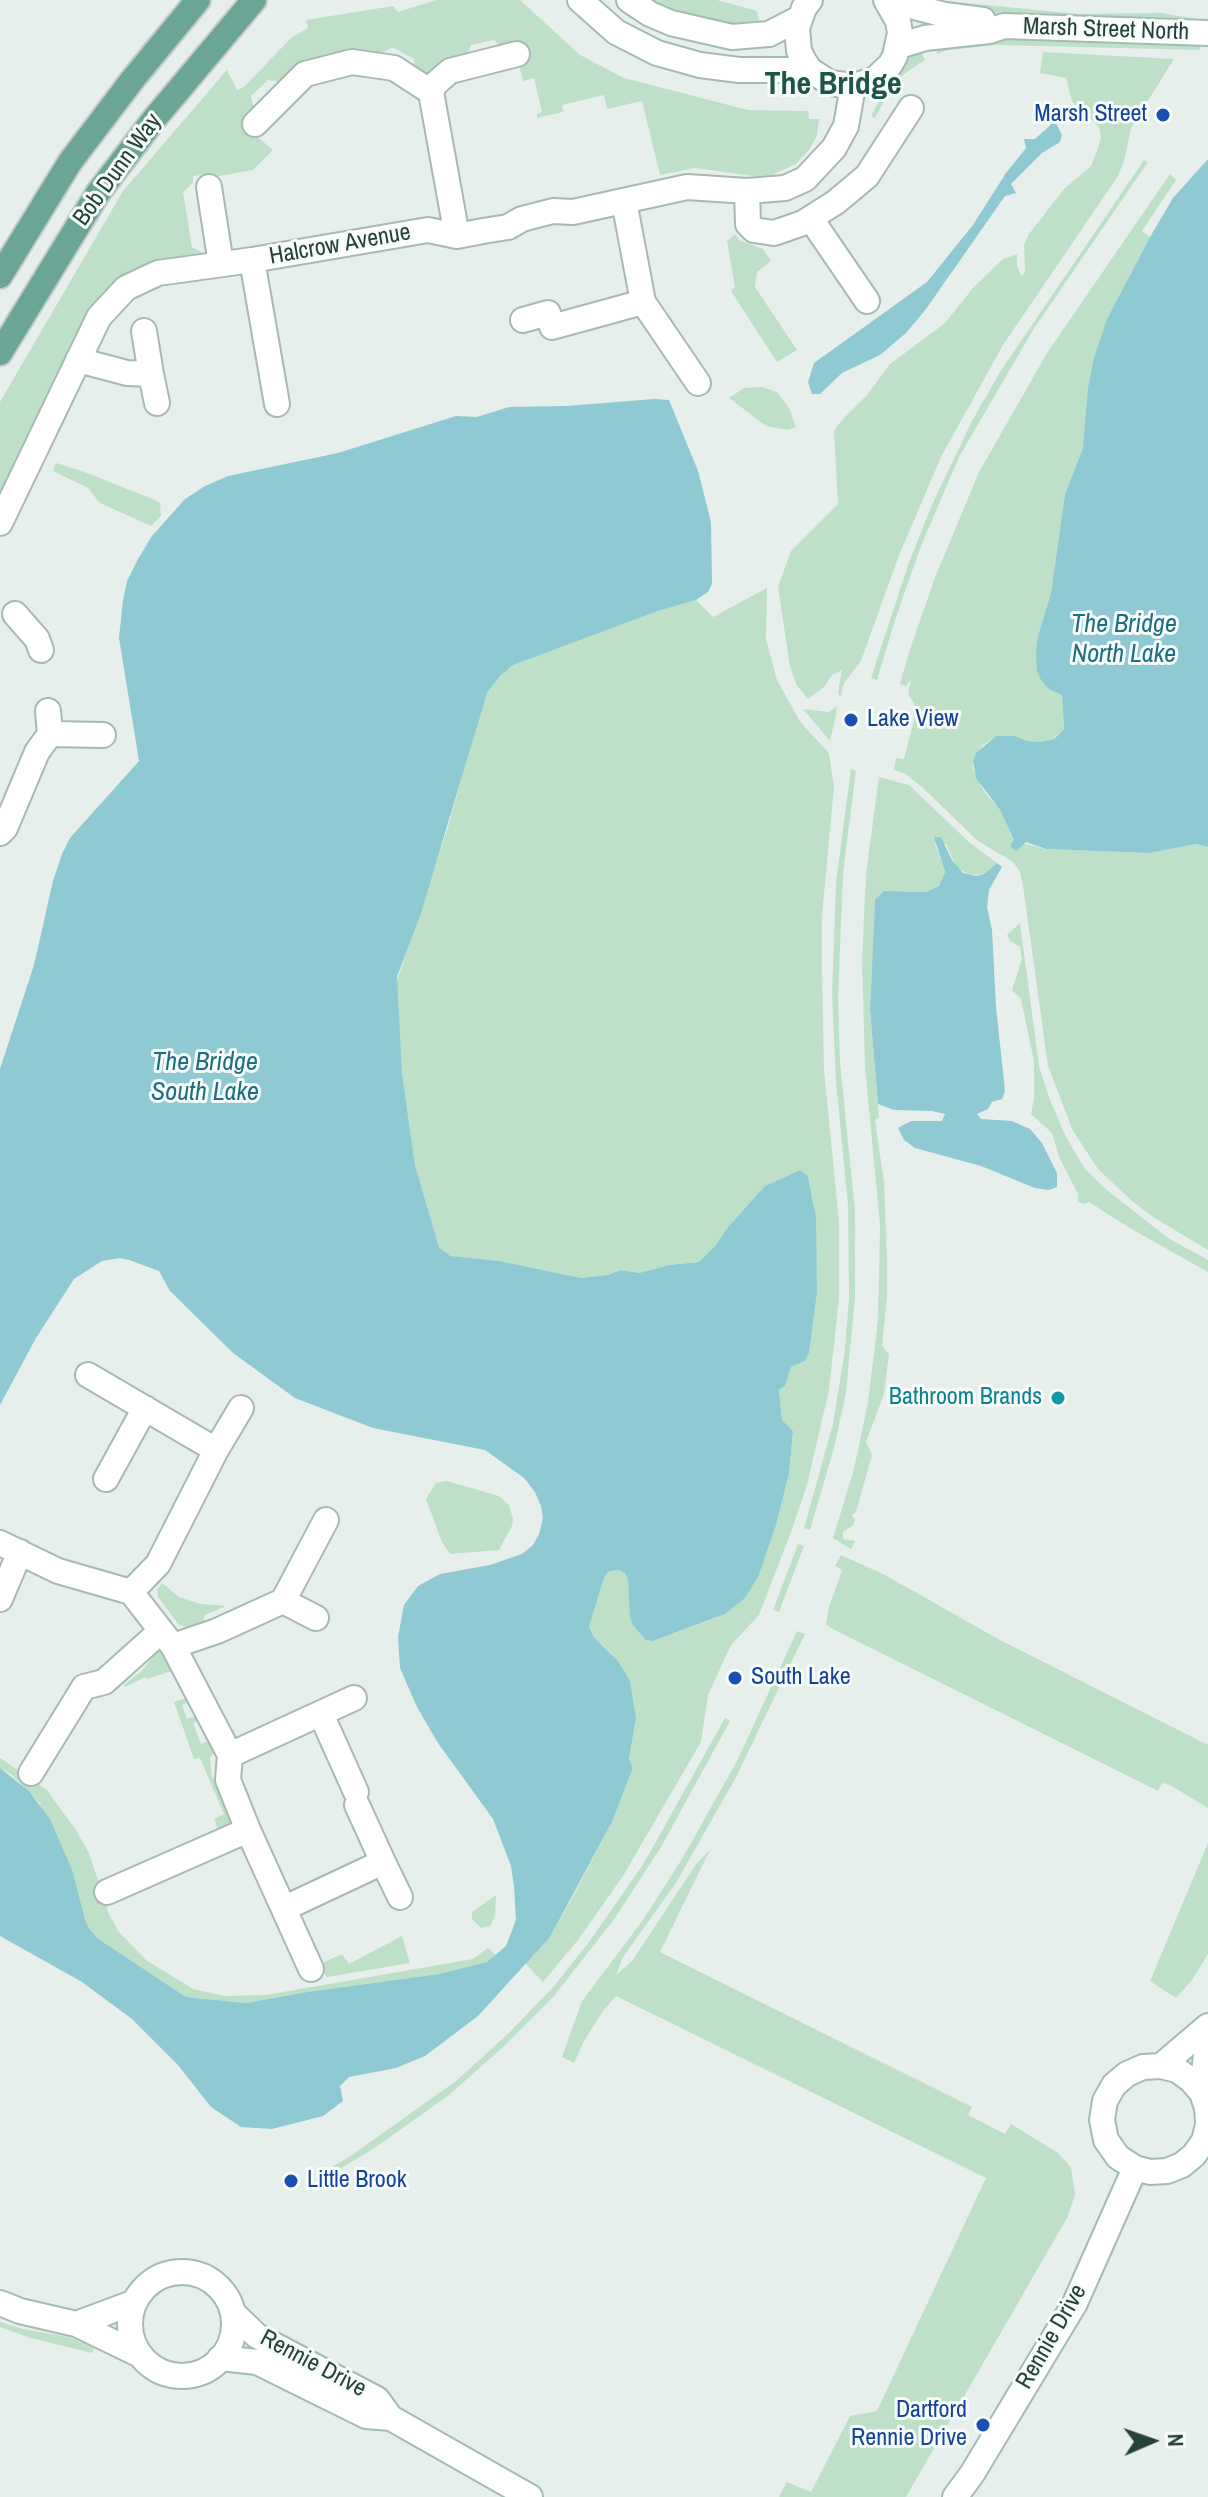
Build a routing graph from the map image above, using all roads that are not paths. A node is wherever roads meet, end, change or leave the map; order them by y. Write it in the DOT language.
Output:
graph roads {
  1 [pos="198,0"];
  2 [pos="254,0"];
  3 [pos="580,0"];
  4 [pos="629,0"];
  5 [pos="886,0"];
  6 [pos="805,9"];
  7 [pos="1004,26"];
  8 [pos="1208,33"];
  9 [pos="899,46"];
  10 [pos="517,54"];
  11 [pos="810,70"];
  12 [pos="853,86"];
  13 [pos="431,92"];
  14 [pos="911,108"];
  15 [pos="255,124"];
  16 [pos="209,187"];
  17 [pos="747,191"];
  18 [pos="624,201"];
  19 [pos="811,219"];
  20 [pos="457,236"];
  21 [pos="252,260"];
  22 [pos="221,264"];
  23 [pos="0,276"];
  24 [pos="867,301"];
  25 [pos="643,302"];
  26 [pos="523,320"];
  27 [pos="144,331"];
  28 [pos="0,353"];
  29 [pos="78,360"];
  30 [pos="151,374"];
  31 [pos="698,383"];
  32 [pos="157,403"];
  33 [pos="277,404"];
  34 [pos="0,523"];
  35 [pos="15,614"];
  36 [pos="41,650"];
  37 [pos="103,735"];
  38 [pos="0,833"];
  39 [pos="88,1375"];
  40 [pos="145,1408"];
  41 [pos="241,1408"];
  42 [pos="216,1450"];
  43 [pos="106,1479"];
  44 [pos="326,1520"];
  45 [pos="10,1547"];
  46 [pos="131,1592"];
  47 [pos="0,1599"];
  48 [pos="283,1601"];
  49 [pos="316,1618"];
  50 [pos="167,1638"];
  51 [pos="354,1698"];
  52 [pos="321,1714"];
  53 [pos="230,1755"];
  54 [pos="31,1773"];
  55 [pos="248,1830"];
  56 [pos="383,1862"];
  57 [pos="107,1892"];
  58 [pos="400,1897"];
  59 [pos="285,1908"];
  60 [pos="311,1969"];
  61 [pos="1208,2026"];
  62 [pos="1208,2035"];
  63 [pos="1161,2066"];
  64 [pos="1206,2103"];
  65 [pos="1208,2124"];
  66 [pos="1208,2163"];
  67 [pos="1182,2165"];
  68 [pos="1135,2168"];
  69 [pos="135,2302"];
  70 [pos="0,2303"];
  71 [pos="233,2313"];
  72 [pos="76,2324"];
  73 [pos="140,2355"];
  74 [pos="220,2358"];
  75 [pos="391,2418"];
  76 [pos="530,2497"];
  77 [pos="955,2497"];
  1 -- 23 [label="main road, Bob Dunn Way"];
  2 -- 28 [label="main road, Bob Dunn Way"];
  3 -- 11 [label="street"];
  4 -- 6 [label="street"];
  5 -- 7 [label="street, Marsh Street North"];
  5 -- 9 [label="street, Marsh Street North"];
  6 -- 11 [label="street"];
  7 -- 8 [label="street, Marsh Street North"];
  7 -- 9 [label="street, Marsh Street North"];
  9 -- 12 [label="street"];
  10 -- 13 [label="street"];
  11 -- 12 [label="street"];
  12 -- 17 [label="street, Halcrow Avenue"];
  13 -- 15 [label="street"];
  13 -- 20 [label="street"];
  14 -- 19 [label="street"];
  16 -- 22 [label="street"];
  17 -- 18 [label="street, Halcrow Avenue"];
  17 -- 19 [label="street"];
  18 -- 20 [label="street, Halcrow Avenue"];
  18 -- 25 [label="street"];
  19 -- 24 [label="street"];
  20 -- 21 [label="street, Halcrow Avenue"];
  21 -- 22 [label="street, Halcrow Avenue"];
  21 -- 33 [label="street"];
  22 -- 29 [label="street, Halcrow Avenue"];
  25 -- 26 [label="street"];
  25 -- 31 [label="street"];
  27 -- 30 [label="street"];
  29 -- 30 [label="street"];
  29 -- 34 [label="street, Halcrow Avenue"];
  30 -- 32 [label="street"];
  35 -- 36 [label="street"];
  37 -- 38 [label="street"];
  39 -- 40 [label="street"];
  40 -- 42 [label="street"];
  40 -- 43 [label="street"];
  41 -- 42 [label="street"];
  42 -- 46 [label="street"];
  44 -- 48 [label="street"];
  45 -- 46 [label="street"];
  45 -- 47 [label="street"];
  46 -- 50 [label="street"];
  48 -- 49 [label="street"];
  48 -- 50 [label="street"];
  50 -- 53 [label="street"];
  50 -- 54 [label="street"];
  51 -- 52 [label="street"];
  52 -- 53 [label="street"];
  52 -- 56 [label="street"];
  53 -- 55 [label="street"];
  55 -- 57 [label="street"];
  55 -- 59 [label="street"];
  56 -- 58 [label="street"];
  56 -- 59 [label="street"];
  59 -- 60 [label="street"];
  61 -- 63 [label="street"];
  62 -- 64 [label="street"];
  63 -- 64 [label="street"];
  63 -- 68 [label="street"];
  64 -- 65 [label="street"];
  65 -- 67 [label="street"];
  66 -- 67 [label="street"];
  67 -- 68 [label="street"];
  68 -- 77 [label="street, Rennie Drive"];
  69 -- 71 [label="street, Rennie Drive"];
  69 -- 72 [label="street, Rennie Drive"];
  69 -- 73 [label="street"];
  70 -- 72 [label="street"];
  71 -- 74 [label="street, Rennie Drive"];
  71 -- 75 [label="street, Rennie Drive"];
  72 -- 73 [label="street, Rennie Drive"];
  73 -- 74 [label="street, Rennie Drive"];
  74 -- 75 [label="street, Rennie Drive"];
  75 -- 76 [label="street, Rennie Drive"];
}
